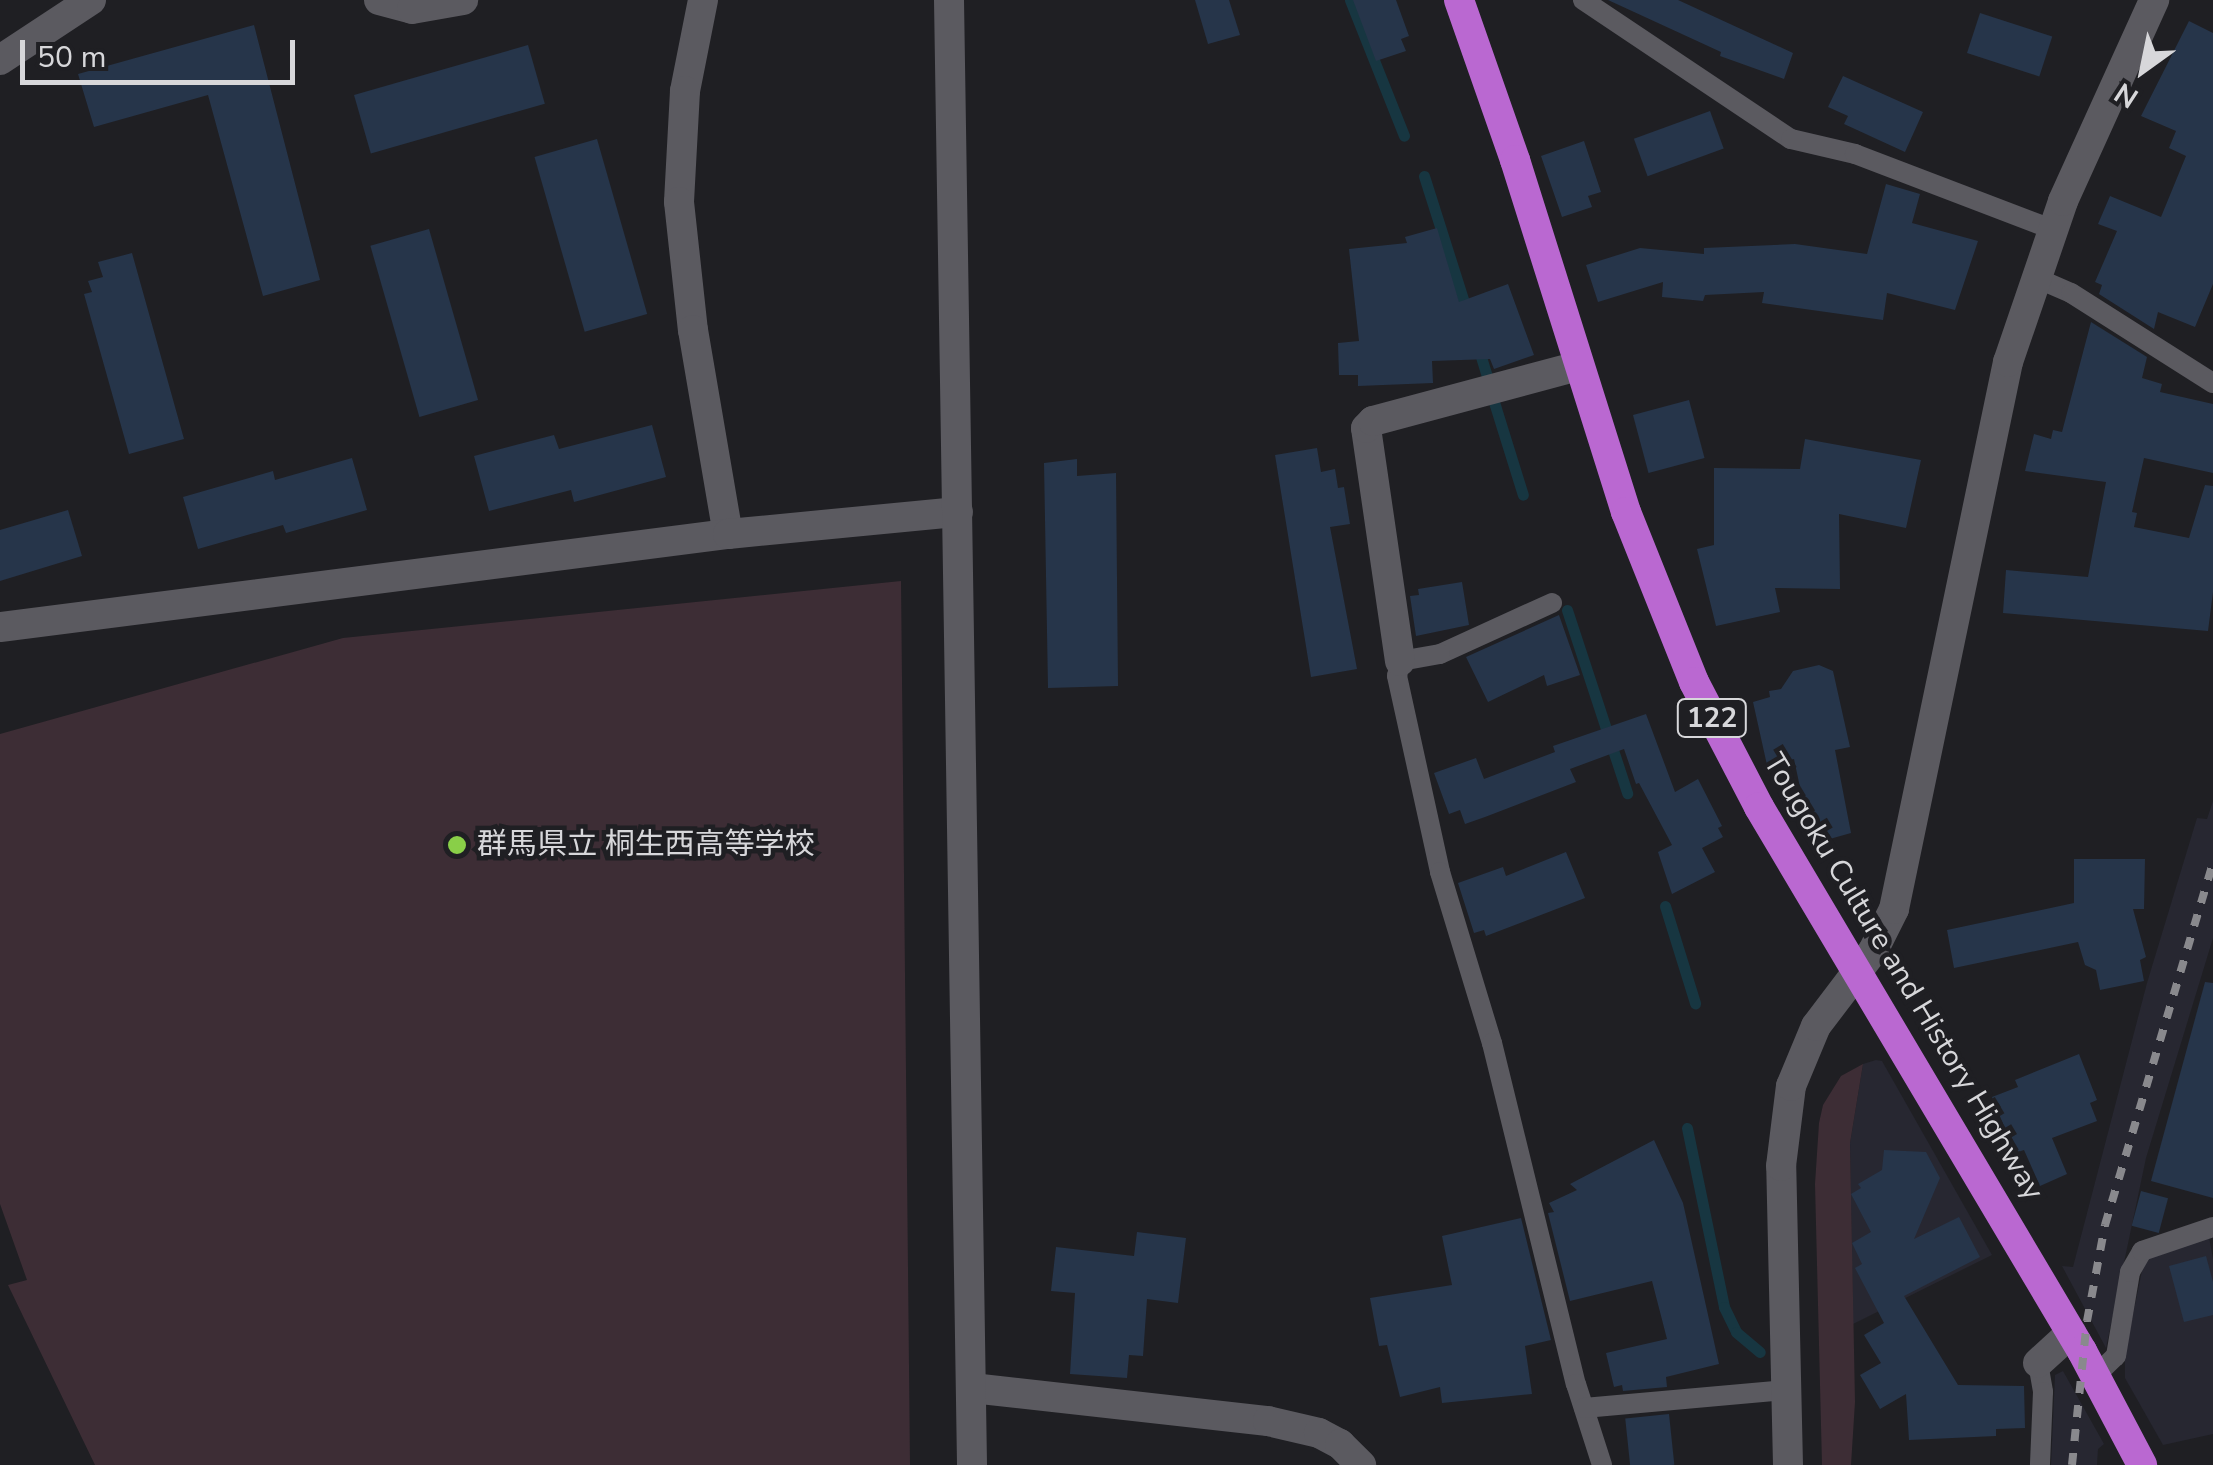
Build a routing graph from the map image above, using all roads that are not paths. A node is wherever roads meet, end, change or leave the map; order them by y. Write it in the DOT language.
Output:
graph roads {
  1 [pos="91,0"];
  2 [pos="379,0"];
  3 [pos="463,0"];
  4 [pos="702,0"];
  5 [pos="949,0"];
  6 [pos="1459,0"];
  7 [pos="1583,0"];
  8 [pos="2154,0"];
  9 [pos="0,60"];
  10 [pos="2051,229"];
  11 [pos="2034,277"];
  12 [pos="1578,366"];
  13 [pos="2213,382"];
  14 [pos="958,512"];
  15 [pos="728,534"];
  16 [pos="1552,603"];
  17 [pos="0,627"];
  18 [pos="1400,660"];
  19 [pos="1858,970"];
  20 [pos="2213,1227"];
  21 [pos="2071,1332"];
  22 [pos="2038,1364"];
  23 [pos="2094,1376"];
  24 [pos="972,1388"];
  25 [pos="1786,1390"];
  26 [pos="1584,1408"];
  27 [pos="972,1465"];
  28 [pos="1361,1465"];
  29 [pos="1602,1465"];
  30 [pos="1788,1465"];
  31 [pos="2040,1465"];
  32 [pos="2142,1465"];
  1 -- 9 [label="street"];
  2 -- 3 [label="street"];
  4 -- 15 [label="street"];
  5 -- 14 [label="street"];
  6 -- 12 [label="highway, Tougoku Culture and History Highway / 122"];
  7 -- 10 [label="lane"];
  8 -- 10 [label="street"];
  10 -- 11 [label="street"];
  11 -- 13 [label="lane"];
  11 -- 19 [label="street"];
  12 -- 18 [label="street"];
  12 -- 19 [label="highway, Tougoku Culture and History Highway / 122"];
  14 -- 15 [label="street"];
  14 -- 24 [label="street"];
  15 -- 17 [label="street"];
  16 -- 18 [label="lane"];
  18 -- 26 [label="lane"];
  19 -- 21 [label="highway, Tougoku Culture and History Highway / 122"];
  19 -- 25 [label="street"];
  20 -- 23 [label="lane"];
  21 -- 22 [label="street"];
  21 -- 23 [label="highway, Tougoku Culture and History Highway / 122"];
  22 -- 31 [label="lane"];
  23 -- 32 [label="highway, Tougoku Culture and History Highway / 122"];
  24 -- 27 [label="street"];
  24 -- 28 [label="street"];
  25 -- 26 [label="lane"];
  25 -- 30 [label="street"];
  26 -- 29 [label="lane"];
}
